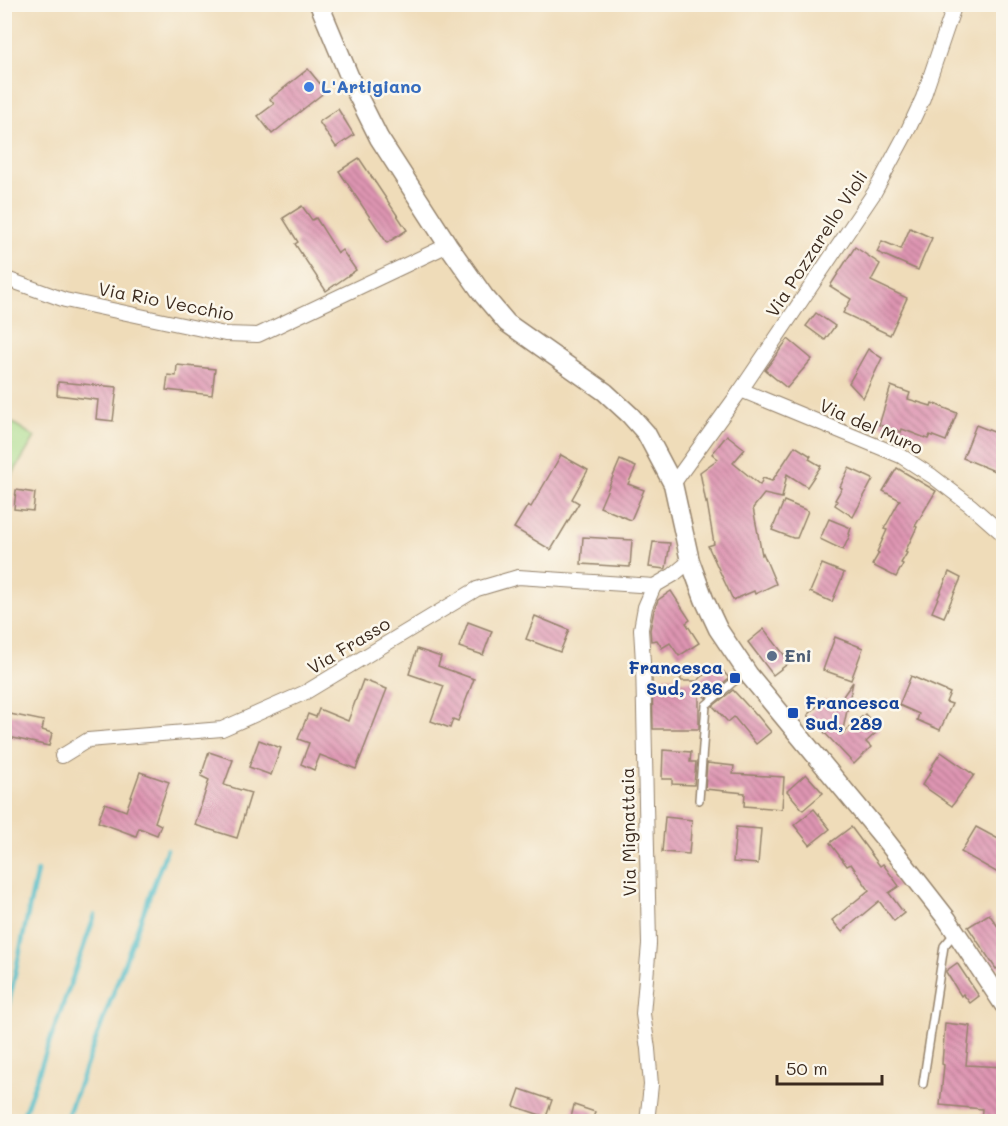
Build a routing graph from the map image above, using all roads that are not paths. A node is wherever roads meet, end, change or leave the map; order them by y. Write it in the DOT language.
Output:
graph roads {
  1 [pos="319,4"];
  2 [pos="955,4"];
  3 [pos="448,245"];
  4 [pos="4,278"];
  5 [pos="741,390"];
  6 [pos="673,484"];
  7 [pos="1004,535"];
  8 [pos="690,561"];
  9 [pos="654,586"];
  10 [pos="746,671"];
  11 [pos="62,756"];
  12 [pos="699,800"];
  13 [pos="956,932"];
  14 [pos="1004,1005"];
  15 [pos="922,1084"];
  16 [pos="647,1122"];
  1 -- 3 [label="street"];
  2 -- 5 [label="street, Via Pozzarello Violi"];
  3 -- 4 [label="street, Via Rio Vecchio"];
  3 -- 6 [label="street"];
  5 -- 6 [label="street, Via Pozzarello Violi"];
  5 -- 7 [label="street, Via del Muro"];
  6 -- 8 [label="street"];
  8 -- 9 [label="street"];
  8 -- 10 [label="street"];
  9 -- 11 [label="street, Via Frasso"];
  9 -- 16 [label="street, Via Mignattaia"];
  10 -- 12 [label="lane"];
  10 -- 13 [label="street"];
  13 -- 14 [label="street"];
  13 -- 15 [label="lane"];
}
